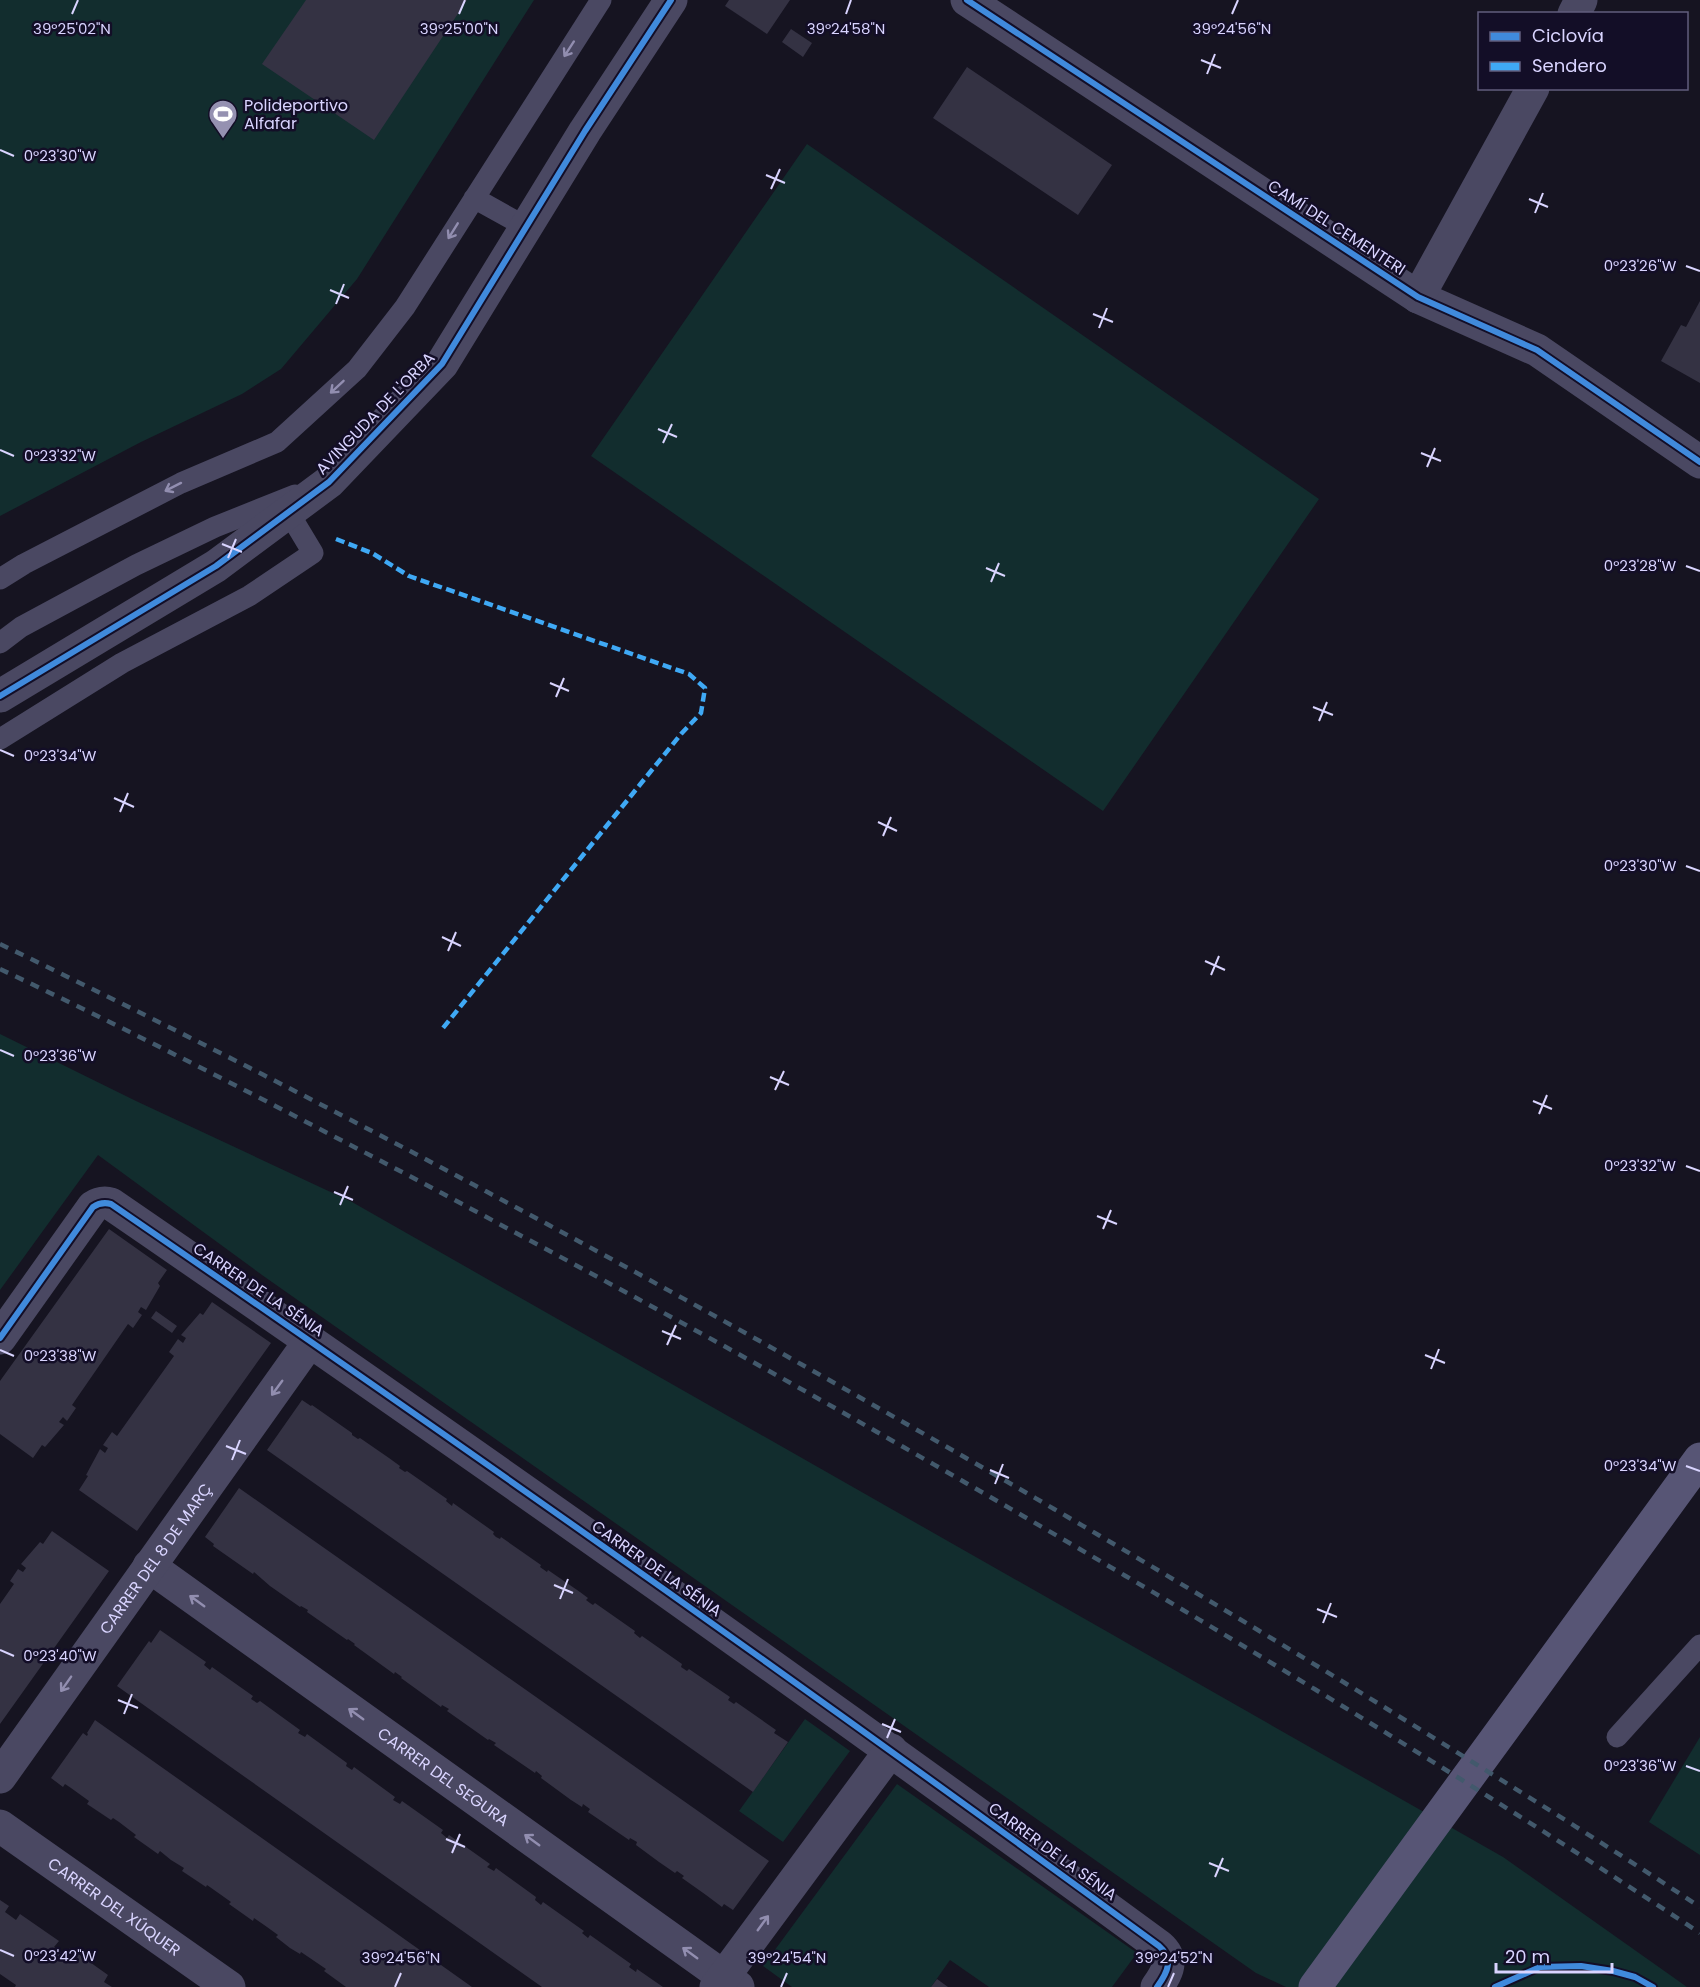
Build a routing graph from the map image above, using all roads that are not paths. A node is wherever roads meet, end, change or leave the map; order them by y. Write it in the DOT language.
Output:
graph roads {
  1 [pos="601,0"];
  2 [pos="671,0"];
  3 [pos="967,0"];
  4 [pos="1532,90"];
  5 [pos="474,198"];
  6 [pos="526,227"];
  7 [pos="1418,297"];
  8 [pos="1700,462"];
  9 [pos="329,482"];
  10 [pos="289,513"];
  11 [pos="0,579"];
  12 [pos="0,643"];
  13 [pos="0,696"];
  14 [pos="0,739"];
  15 [pos="0,1338"];
  16 [pos="310,1341"];
  17 [pos="1700,1459"];
  18 [pos="149,1566"];
  19 [pos="1700,1645"];
  20 [pos="1617,1737"];
  21 [pos="891,1750"];
  22 [pos="0,1777"];
  23 [pos="0,1826"];
  24 [pos="1162,1978"];
  25 [pos="726,1984"];
  26 [pos="229,1987"];
  27 [pos="1314,1987"];
  1 -- 5 [label="lane, one-way"];
  2 -- 6 [label="street, AVINGUDA DE L'ORBA"];
  3 -- 7 [label="street, CAMÍ DEL CEMENTERI"];
  4 -- 7 [label="street"];
  5 -- 6 [label="lane"];
  5 -- 11 [label="lane, one-way"];
  6 -- 9 [label="street, AVINGUDA DE L'ORBA"];
  7 -- 8 [label="street, CAMÍ DEL CEMENTERI"];
  9 -- 10 [label="street, AVINGUDA DE L'ORBA"];
  9 -- 12 [label="lane"];
  10 -- 13 [label="street, AVINGUDA DE L'ORBA"];
  10 -- 14 [label="lane"];
  15 -- 16 [label="street, CARRER DE LA SÉNIA"];
  16 -- 18 [label="street, CARRER DEL 8 DE MARÇ, one-way"];
  16 -- 21 [label="street, CARRER DE LA SÉNIA"];
  17 -- 27 [label="street"];
  18 -- 22 [label="street, CARRER DEL 8 DE MARÇ, one-way"];
  25 -- 18 [label="street, CARRER DEL SEGURA, one-way"];
  19 -- 20 [label="lane"];
  21 -- 24 [label="street, CARRER DE LA SÉNIA"];
  25 -- 21 [label="street, one-way"];
  23 -- 26 [label="street, CARRER DEL XÚQUER"];
}
